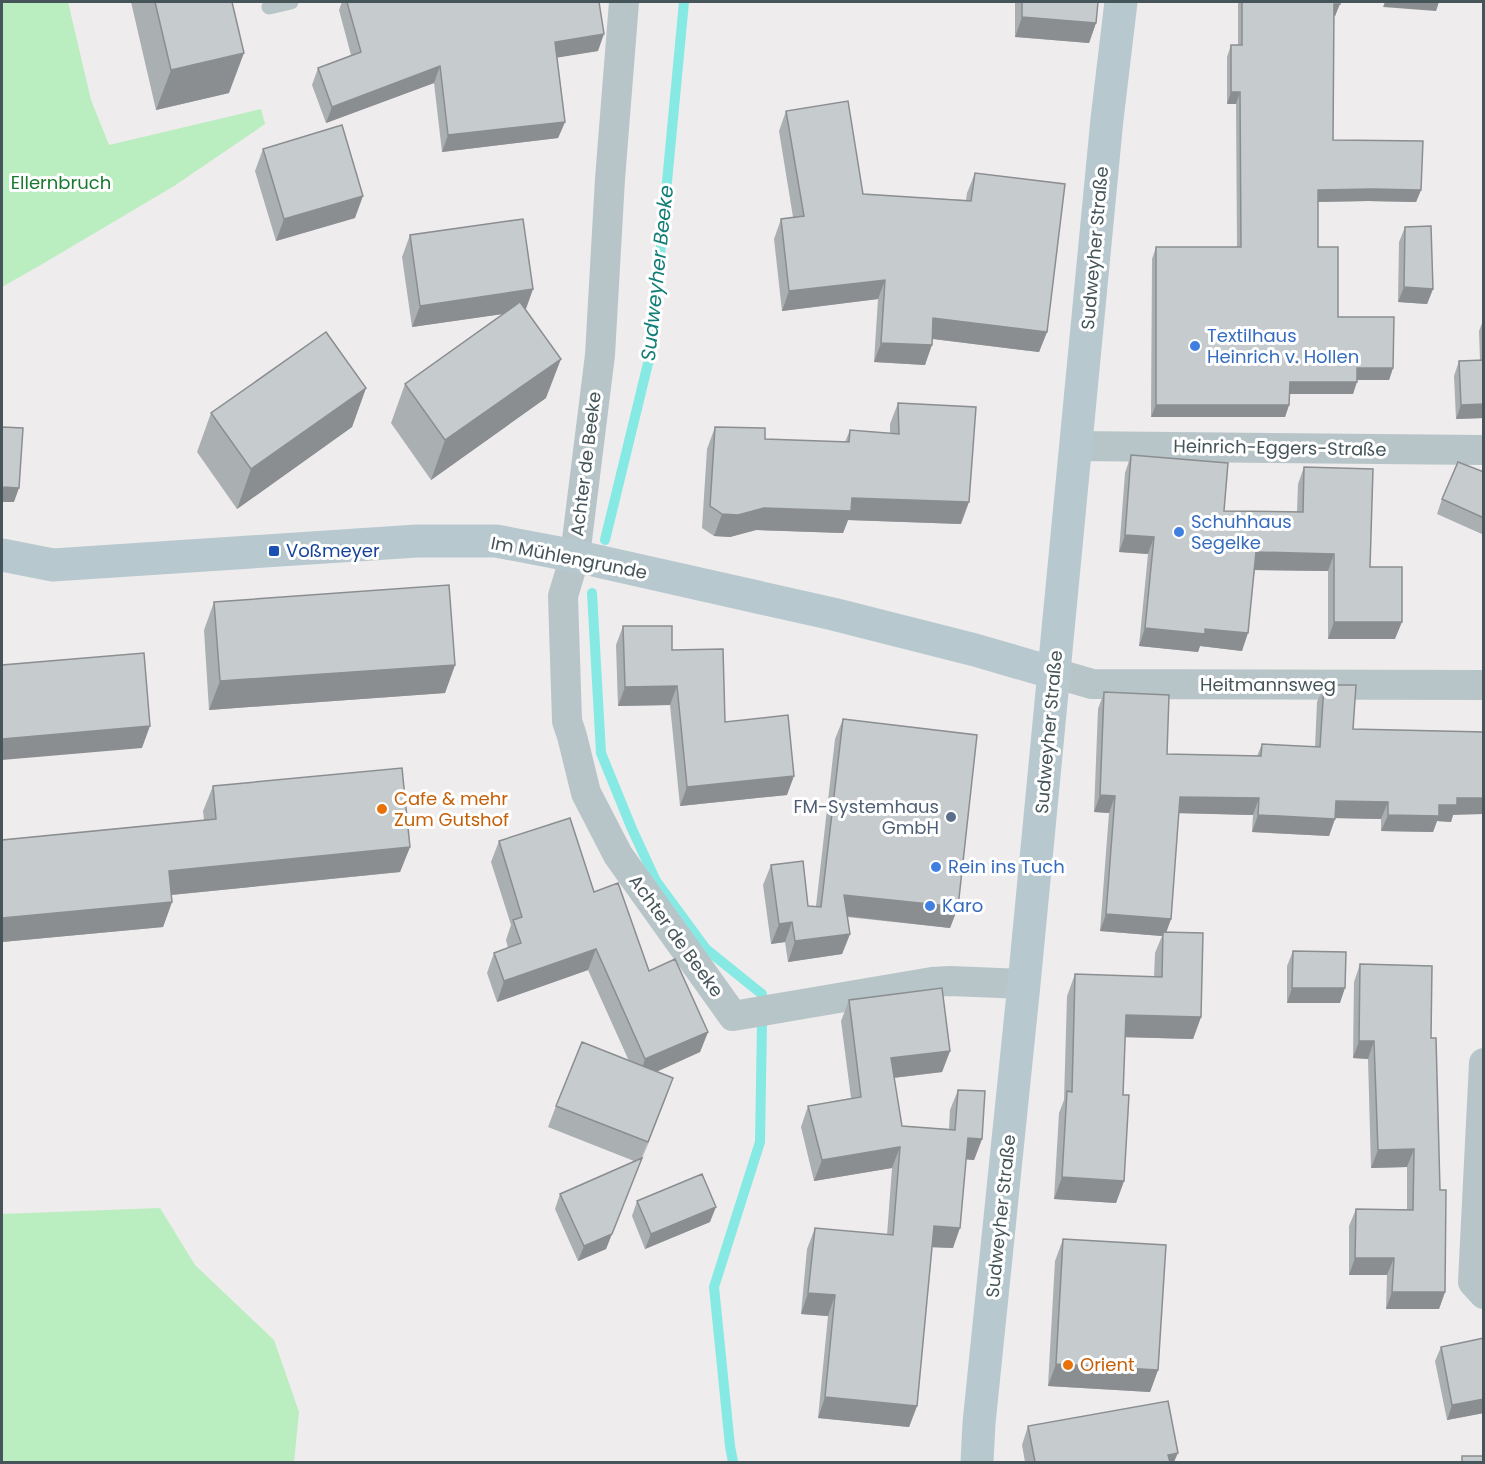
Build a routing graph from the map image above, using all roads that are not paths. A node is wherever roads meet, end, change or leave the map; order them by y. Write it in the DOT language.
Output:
graph roads {
  1 [pos="291,2"];
  2 [pos="624,2"];
  3 [pos="1121,2"];
  4 [pos="269,8"];
  5 [pos="1076,446"];
  6 [pos="1484,450"];
  7 [pos="2,555"];
  8 [pos="575,556"];
  9 [pos="1054,673"];
  10 [pos="1484,685"];
  11 [pos="1024,984"];
  12 [pos="1484,1063"];
  13 [pos="1484,1294"];
  14 [pos="977,1462"];
  1 -- 4 [label="lane"];
  2 -- 8 [label="street, Achter de Beeke"];
  3 -- 5 [label="main road, Sudweyher Straße"];
  5 -- 6 [label="street, Heinrich-Eggers-Straße"];
  5 -- 9 [label="main road, Sudweyher Straße"];
  7 -- 8 [label="main road, Im Mühlengrunde"];
  8 -- 9 [label="main road, Im Mühlengrunde"];
  8 -- 11 [label="street, Achter de Beeke"];
  9 -- 10 [label="street, Heitmannsweg"];
  9 -- 11 [label="main road, Sudweyher Straße"];
  11 -- 14 [label="main road, Sudweyher Straße"];
  12 -- 13 [label="street"];
}
